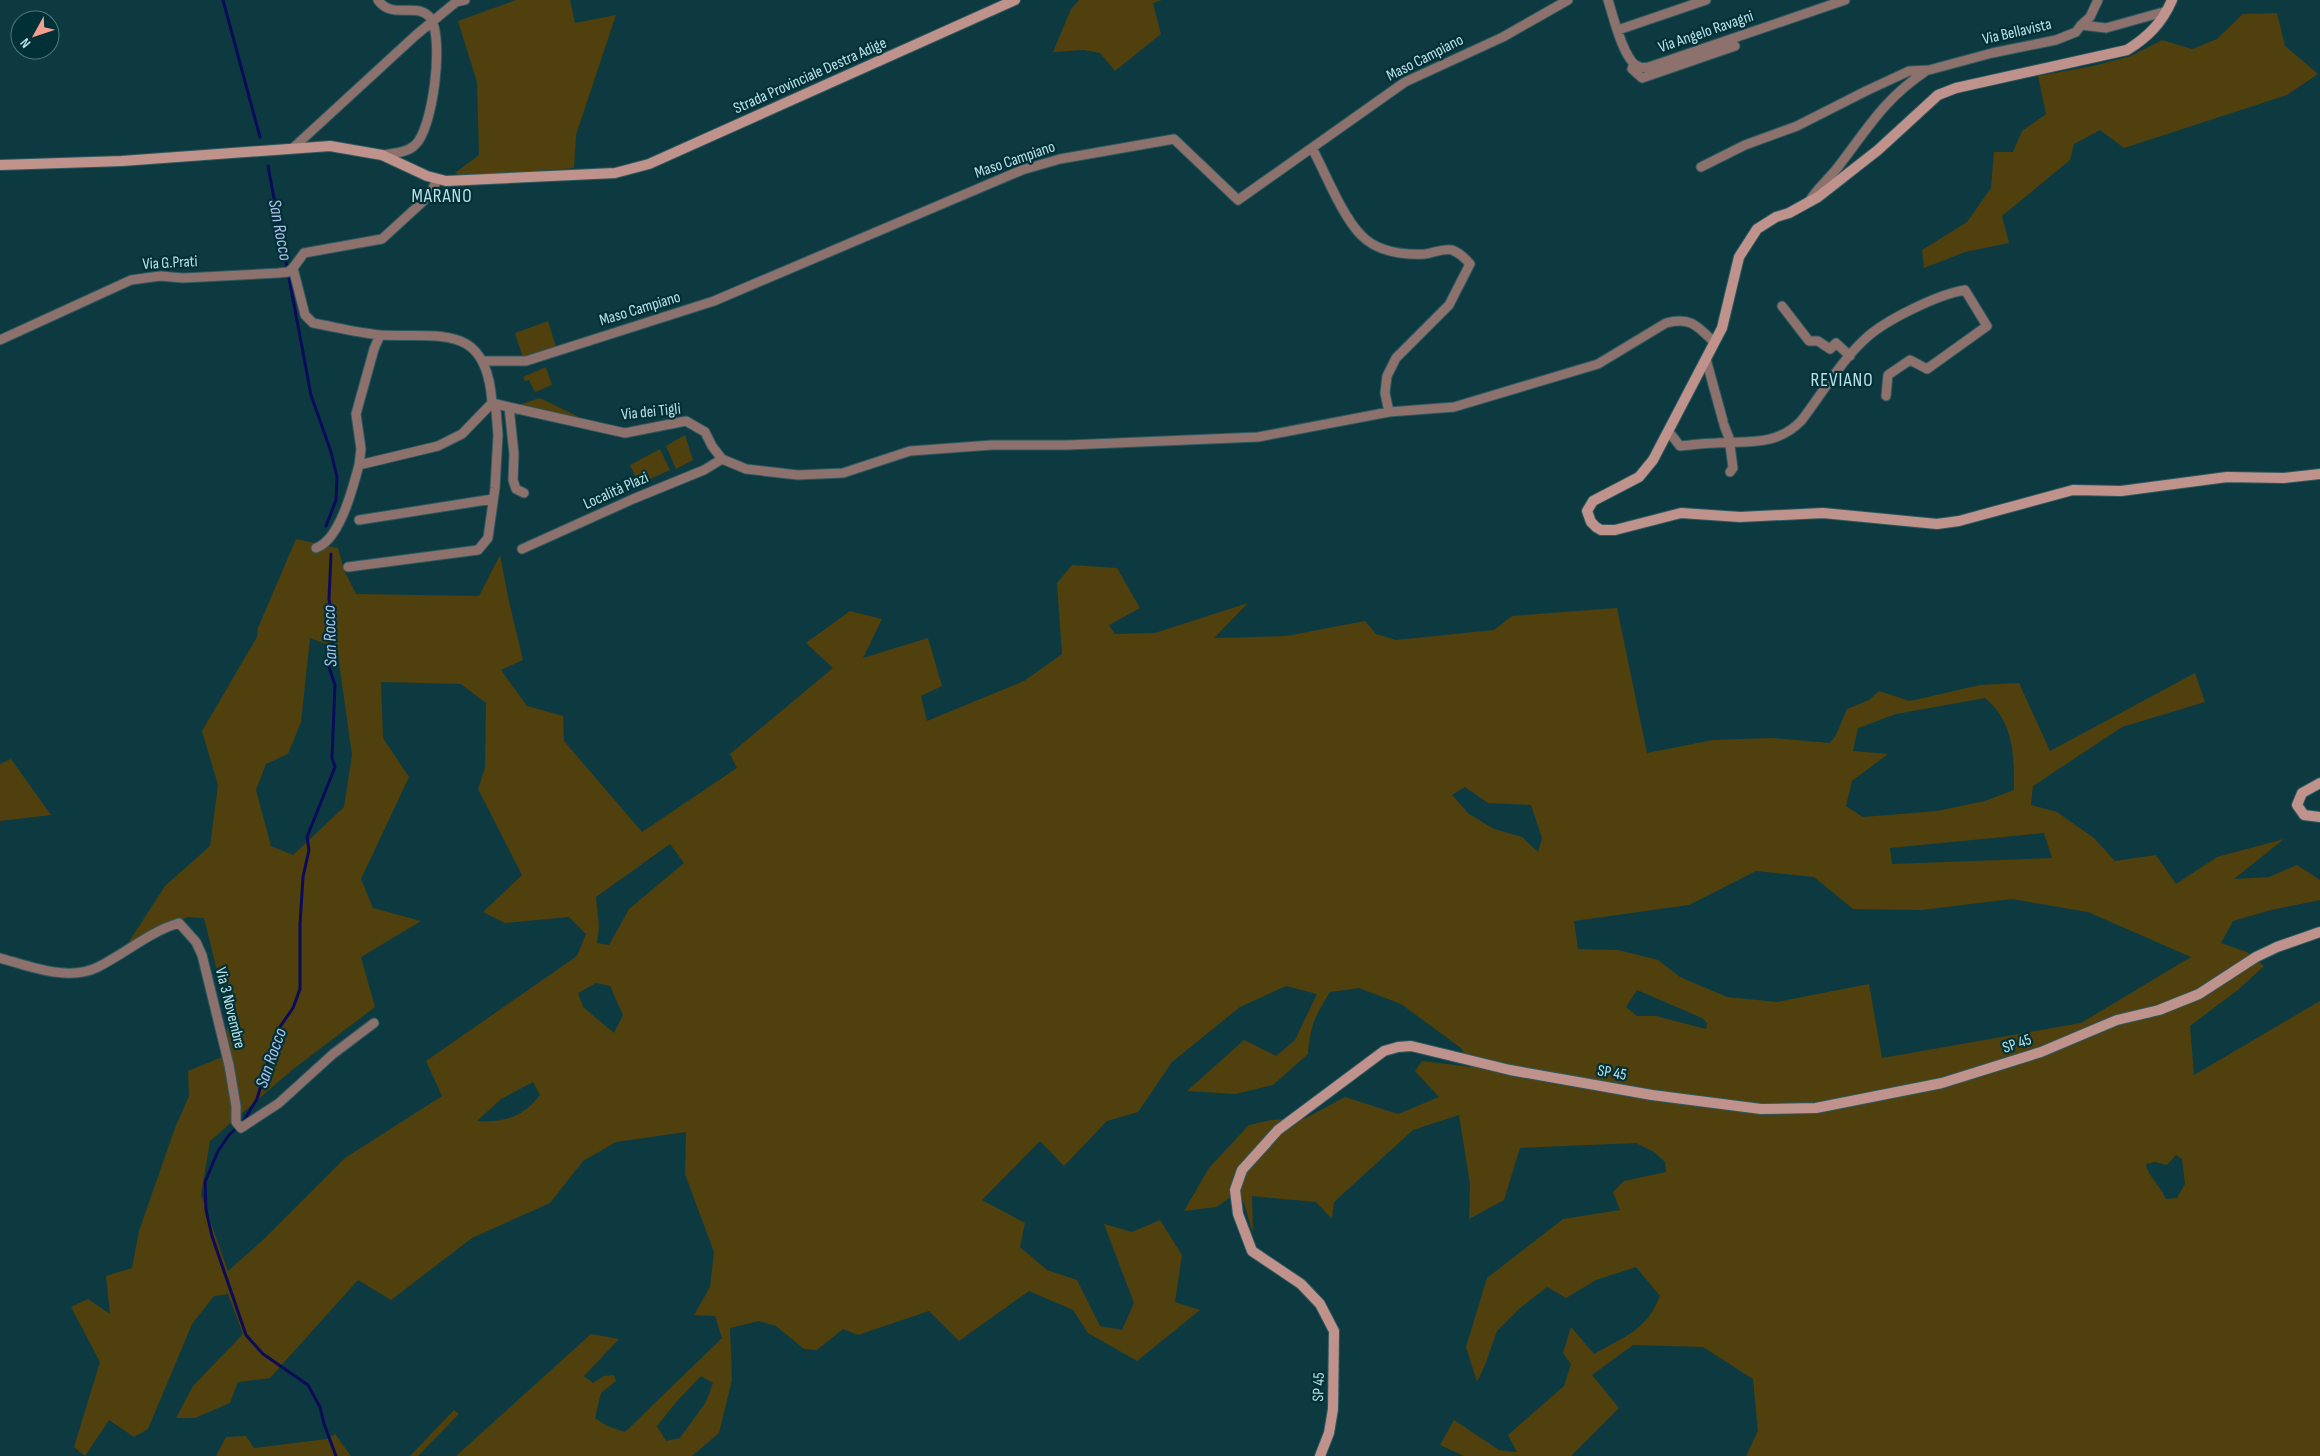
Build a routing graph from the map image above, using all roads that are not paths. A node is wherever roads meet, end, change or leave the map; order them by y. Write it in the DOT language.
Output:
graph roads {
  1 [pos="378,0"];
  2 [pos="466,0"];
  3 [pos="1014,0"];
  4 [pos="1568,0"];
  5 [pos="1608,0"];
  6 [pos="1706,0"];
  7 [pos="1845,0"];
  8 [pos="2098,0"];
  9 [pos="2172,0"];
  10 [pos="2167,12"];
  11 [pos="433,21"];
  12 [pos="2081,25"];
  13 [pos="1618,30"];
  14 [pos="1735,46"];
  15 [pos="1634,64"];
  16 [pos="1929,70"];
  17 [pos="293,148"];
  18 [pos="1312,148"];
  19 [pos="382,155"];
  20 [pos="0,165"];
  21 [pos="1701,168"];
  22 [pos="438,180"];
  23 [pos="1809,202"];
  24 [pos="286,271"];
  25 [pos="1782,306"];
  26 [pos="380,335"];
  27 [pos="0,340"];
  28 [pos="1714,342"];
  29 [pos="1850,356"];
  30 [pos="1706,360"];
  31 [pos="482,362"];
  32 [pos="1886,396"];
  33 [pos="492,404"];
  34 [pos="509,407"];
  35 [pos="1389,412"];
  36 [pos="1669,432"];
  37 [pos="1730,443"];
  38 [pos="722,459"];
  39 [pos="359,465"];
  40 [pos="1730,472"];
  41 [pos="2320,474"];
  42 [pos="524,492"];
  43 [pos="493,500"];
  44 [pos="359,520"];
  45 [pos="316,548"];
  46 [pos="522,549"];
  47 [pos="348,567"];
  48 [pos="2320,783"];
  49 [pos="2320,817"];
  50 [pos="2320,932"];
  51 [pos="0,958"];
  52 [pos="374,1023"];
  53 [pos="1320,1456"];
  1 -- 11 [label="street"];
  2 -- 11 [label="street"];
  3 -- 22 [label="street, Strada Provinciale Destra Adige"];
  4 -- 18 [label="street, Maso Campiano"];
  5 -- 13 [label="street, Via Angelo Ravagni"];
  6 -- 13 [label="street"];
  7 -- 15 [label="street, Via Angelo Ravagni"];
  8 -- 12 [label="street"];
  9 -- 10 [label="street"];
  10 -- 12 [label="street"];
  10 -- 23 [label="street"];
  11 -- 17 [label="street"];
  11 -- 19 [label="street"];
  12 -- 16 [label="street, Via Bellavista"];
  13 -- 15 [label="street, Via Angelo Ravagni"];
  14 -- 15 [label="street, Via Angelo Ravagni"];
  16 -- 21 [label="street, Via Bellavista"];
  16 -- 23 [label="street, Via Bellavista"];
  17 -- 19 [label="street"];
  17 -- 20 [label="street"];
  18 -- 31 [label="street, Maso Campiano"];
  18 -- 35 [label="street"];
  19 -- 22 [label="street"];
  22 -- 24 [label="street"];
  23 -- 28 [label="street"];
  24 -- 26 [label="street"];
  24 -- 27 [label="street, Via G.Prati"];
  25 -- 29 [label="street"];
  26 -- 31 [label="street"];
  26 -- 39 [label="street"];
  28 -- 30 [label="street"];
  28 -- 35 [label="street"];
  29 -- 32 [label="street"];
  29 -- 37 [label="street"];
  30 -- 36 [label="street"];
  30 -- 37 [label="street"];
  31 -- 33 [label="street"];
  33 -- 34 [label="street, Via dei Tigli"];
  33 -- 39 [label="street"];
  33 -- 43 [label="street"];
  34 -- 38 [label="street, Via dei Tigli"];
  34 -- 42 [label="street"];
  35 -- 38 [label="street"];
  36 -- 37 [label="street"];
  36 -- 41 [label="street"];
  37 -- 40 [label="street"];
  38 -- 46 [label="street, Località Plazi"];
  39 -- 45 [label="street"];
  43 -- 44 [label="street"];
  43 -- 47 [label="street"];
  48 -- 49 [label="street"];
  50 -- 53 [label="street, SP 45"];
  51 -- 52 [label="street, Via 3 Novembre"];
}
